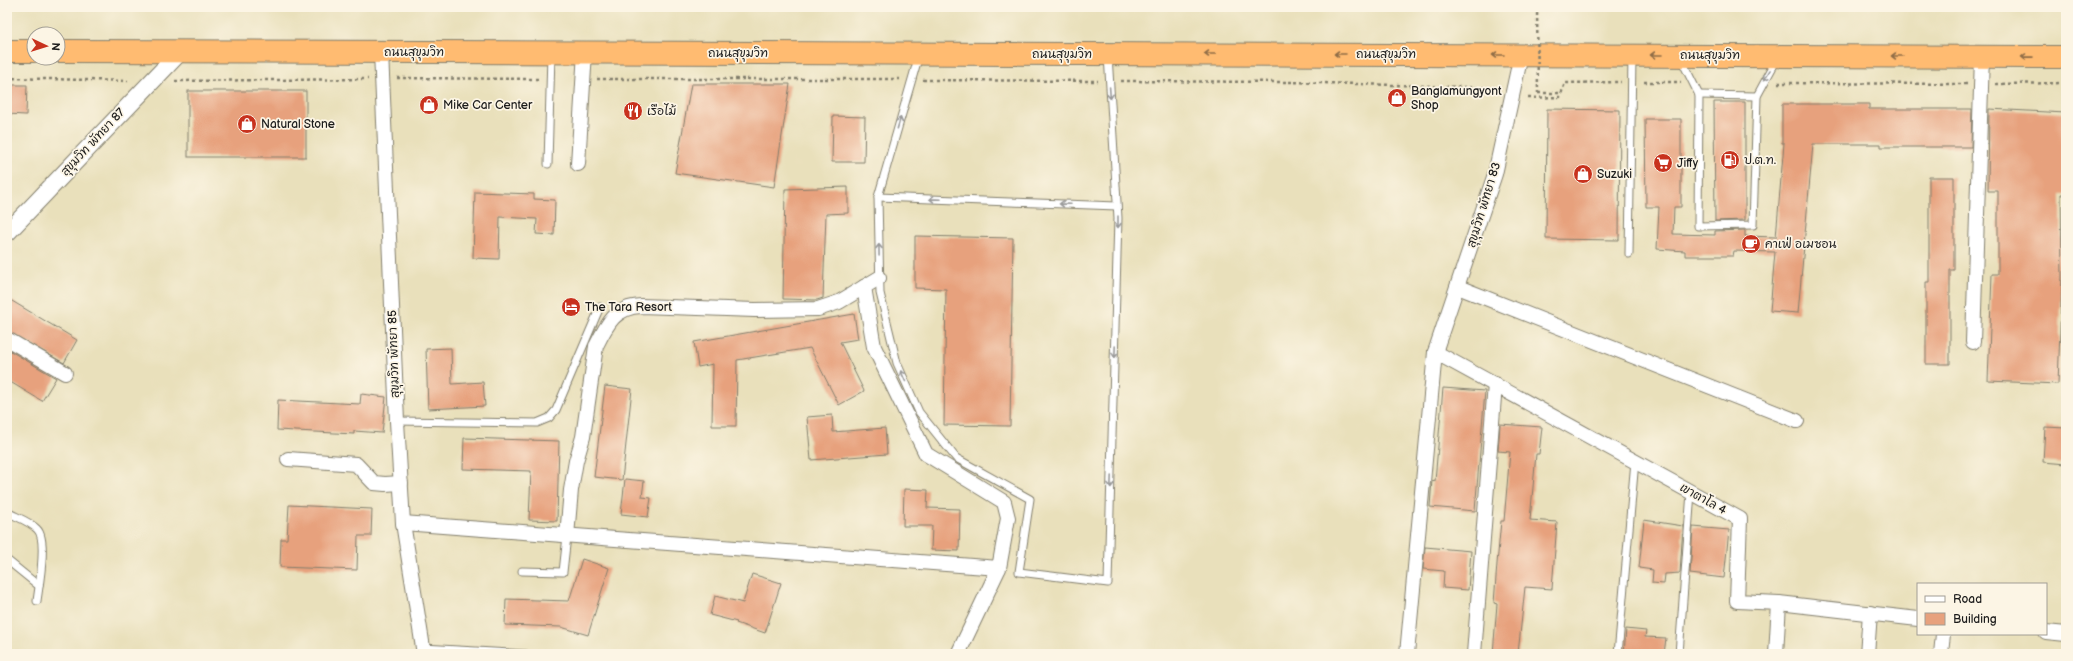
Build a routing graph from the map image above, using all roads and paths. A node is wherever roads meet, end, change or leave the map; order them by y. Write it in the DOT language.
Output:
graph roads {
  1 [pos="1537,7"];
  2 [pos="7,51"];
  3 [pos="26,51"];
  4 [pos="66,51"];
  5 [pos="181,51"];
  6 [pos="381,52"];
  7 [pos="551,52"];
  8 [pos="585,52"];
  9 [pos="920,53"];
  10 [pos="1108,54"];
  11 [pos="1521,55"];
  12 [pos="1632,55"];
  13 [pos="1680,55"];
  14 [pos="1779,55"];
  15 [pos="1982,56"];
  16 [pos="2066,57"];
  17 [pos="7,78"];
  18 [pos="382,78"];
  19 [pos="583,78"];
  20 [pos="550,79"];
  21 [pos="911,80"];
  22 [pos="151,81"];
  23 [pos="1109,81"];
  24 [pos="1693,81"];
  25 [pos="1632,82"];
  26 [pos="1763,83"];
  27 [pos="2066,83"];
  28 [pos="1981,85"];
  29 [pos="1561,93"];
  30 [pos="1699,95"];
  31 [pos="1757,96"];
  32 [pos="1512,98"];
  33 [pos="548,164"];
  34 [pos="578,164"];
  35 [pos="878,197"];
  36 [pos="1118,206"];
  37 [pos="7,233"];
  38 [pos="1629,254"];
  39 [pos="879,278"];
  40 [pos="864,287"];
  41 [pos="1458,287"];
  42 [pos="600,307"];
  43 [pos="7,339"];
  44 [pos="1973,342"];
  45 [pos="1435,352"];
  46 [pos="65,373"];
  47 [pos="1495,384"];
  48 [pos="397,421"];
  49 [pos="1797,421"];
  50 [pos="288,459"];
  51 [pos="1635,461"];
  52 [pos="401,483"];
  53 [pos="1691,492"];
  54 [pos="7,512"];
  55 [pos="403,524"];
  56 [pos="567,536"];
  57 [pos="7,560"];
  58 [pos="999,568"];
  59 [pos="522,571"];
  60 [pos="39,586"];
  61 [pos="37,601"];
  62 [pos="1779,603"];
  63 [pos="1870,613"];
  64 [pos="1917,619"];
  65 [pos="2047,632"];
  66 [pos="2066,634"];
  67 [pos="1942,635"];
  68 [pos="424,651"];
  69 [pos="526,654"];
  70 [pos="958,654"];
  71 [pos="1408,654"];
  72 [pos="1474,654"];
  73 [pos="1618,654"];
  74 [pos="1679,654"];
  75 [pos="1776,654"];
  76 [pos="1866,654"];
  77 [pos="1941,654"];
  1 -- 29 [label="path, bridge"];
  2 -- 3 [label="highway"];
  4 -- 5 [label="highway, ถนนสุขุมวิท"];
  5 -- 6 [label="highway, ถนนสุขุมวิท"];
  5 -- 22 [label="street, สุขุมวิท พัทยา 87"];
  6 -- 7 [label="highway, ถนนสุขุมวิท"];
  6 -- 18 [label="street, สุขุมวิท พัทยา 85"];
  7 -- 8 [label="highway, ถนนสุขุมวิท"];
  7 -- 20 [label="lane"];
  8 -- 9 [label="highway, ถนนสุขุมวิท"];
  8 -- 19 [label="street"];
  9 -- 10 [label="highway, ถนนสุขุมวิท"];
  9 -- 21 [label="lane"];
  11 -- 10 [label="highway, ถนนสุขุมวิท, one-way"];
  10 -- 23 [label="lane"];
  11 -- 12 [label="highway, ถนนสุขุมวิท"];
  11 -- 32 [label="street, สุขุมวิท พัทยา 83"];
  13 -- 12 [label="highway, ถนนสุขุมวิท, one-way"];
  12 -- 25 [label="lane"];
  13 -- 14 [label="highway, ถนนสุขุมวิท"];
  13 -- 24 [label="lane"];
  15 -- 14 [label="highway, ถนนสุขุมวิท, one-way"];
  14 -- 26 [label="lane, one-way"];
  16 -- 15 [label="highway, ถนนสุขุมวิท, one-way"];
  15 -- 28 [label="street"];
  17 -- 22 [label="path"];
  18 -- 20 [label="path"];
  18 -- 22 [label="path"];
  18 -- 48 [label="street, สุขุมวิท พัทยา 85"];
  19 -- 21 [label="path"];
  19 -- 34 [label="street"];
  20 -- 33 [label="lane"];
  21 -- 23 [label="path"];
  35 -- 21 [label="lane, one-way"];
  22 -- 37 [label="street, สุขุมวิท พัทยา 87"];
  23 -- 32 [label="path"];
  23 -- 36 [label="lane, one-way"];
  24 -- 25 [label="path"];
  24 -- 30 [label="lane"];
  25 -- 29 [label="path"];
  25 -- 38 [label="lane"];
  26 -- 28 [label="path"];
  26 -- 31 [label="lane"];
  27 -- 28 [label="path"];
  28 -- 44 [label="street"];
  29 -- 32 [label="path"];
  30 -- 31 [label="lane"];
  30 -- 31 [label="lane"];
  32 -- 41 [label="street, สุขุมวิท พัทยา 83"];
  36 -- 35 [label="lane, one-way"];
  39 -- 35 [label="lane, one-way"];
  36 -- 39 [label="lane, one-way"];
  39 -- 40 [label="street"];
  40 -- 56 [label="street"];
  40 -- 58 [label="street"];
  41 -- 45 [label="street, สุขุมวิท พัทยา 83"];
  41 -- 49 [label="street"];
  42 -- 48 [label="lane"];
  43 -- 46 [label="street"];
  45 -- 47 [label="street, เขาตาโล 4"];
  45 -- 71 [label="street, สุขุมวิท พัทยา 83"];
  47 -- 51 [label="street, เขาตาโล 4"];
  47 -- 72 [label="street"];
  48 -- 52 [label="street, สุขุมวิท พัทยา 85"];
  50 -- 52 [label="street"];
  51 -- 53 [label="street, เขาตาโล 4"];
  51 -- 73 [label="lane"];
  52 -- 55 [label="street, สุขุมวิท พัทยา 85"];
  53 -- 62 [label="street, เขาตาโล 4"];
  53 -- 74 [label="lane"];
  54 -- 60 [label="lane"];
  55 -- 56 [label="street"];
  55 -- 68 [label="street, สุขุมวิท พัทยา 85"];
  56 -- 58 [label="street"];
  56 -- 59 [label="lane"];
  57 -- 60 [label="lane"];
  58 -- 70 [label="street"];
  60 -- 61 [label="lane"];
  62 -- 63 [label="street, เขาตาโล 4"];
  62 -- 75 [label="street"];
  63 -- 64 [label="street, เขาตาโล 4"];
  63 -- 76 [label="street"];
  65 -- 66 [label="street"];
  67 -- 77 [label="street"];
  68 -- 69 [label="lane"];
}
